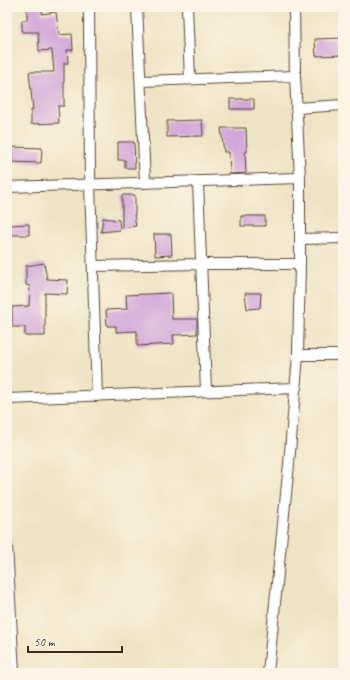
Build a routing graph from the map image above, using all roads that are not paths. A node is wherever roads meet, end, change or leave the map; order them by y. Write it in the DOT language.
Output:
graph roads {
  1 [pos="89,7"];
  2 [pos="137,7"];
  3 [pos="187,7"];
  4 [pos="294,7"];
  5 [pos="295,76"];
  6 [pos="190,79"];
  7 [pos="141,81"];
  8 [pos="343,105"];
  9 [pos="296,108"];
  10 [pos="300,178"];
  11 [pos="198,181"];
  12 [pos="145,183"];
  13 [pos="90,184"];
  14 [pos="7,187"];
  15 [pos="343,238"];
  16 [pos="300,239"];
  17 [pos="201,264"];
  18 [pos="300,264"];
  19 [pos="93,266"];
  20 [pos="298,355"];
  21 [pos="343,355"];
  22 [pos="296,388"];
  23 [pos="206,391"];
  24 [pos="97,396"];
  25 [pos="7,399"];
  26 [pos="7,546"];
  27 [pos="14,673"];
  28 [pos="268,673"];
  1 -- 13 [label="street"];
  2 -- 7 [label="street"];
  3 -- 6 [label="street"];
  4 -- 5 [label="street"];
  5 -- 6 [label="street"];
  5 -- 9 [label="street"];
  6 -- 7 [label="street"];
  7 -- 12 [label="street"];
  8 -- 9 [label="street"];
  9 -- 10 [label="street"];
  10 -- 11 [label="street"];
  10 -- 16 [label="street"];
  11 -- 12 [label="street"];
  11 -- 17 [label="street"];
  12 -- 13 [label="street"];
  13 -- 14 [label="street"];
  13 -- 19 [label="street"];
  15 -- 16 [label="street"];
  16 -- 18 [label="street"];
  17 -- 18 [label="street"];
  17 -- 19 [label="street"];
  17 -- 23 [label="street"];
  18 -- 20 [label="street"];
  19 -- 24 [label="street"];
  20 -- 21 [label="street"];
  20 -- 22 [label="street"];
  22 -- 23 [label="street"];
  22 -- 28 [label="street"];
  23 -- 24 [label="street"];
  24 -- 25 [label="street"];
  26 -- 27 [label="street"];
}
